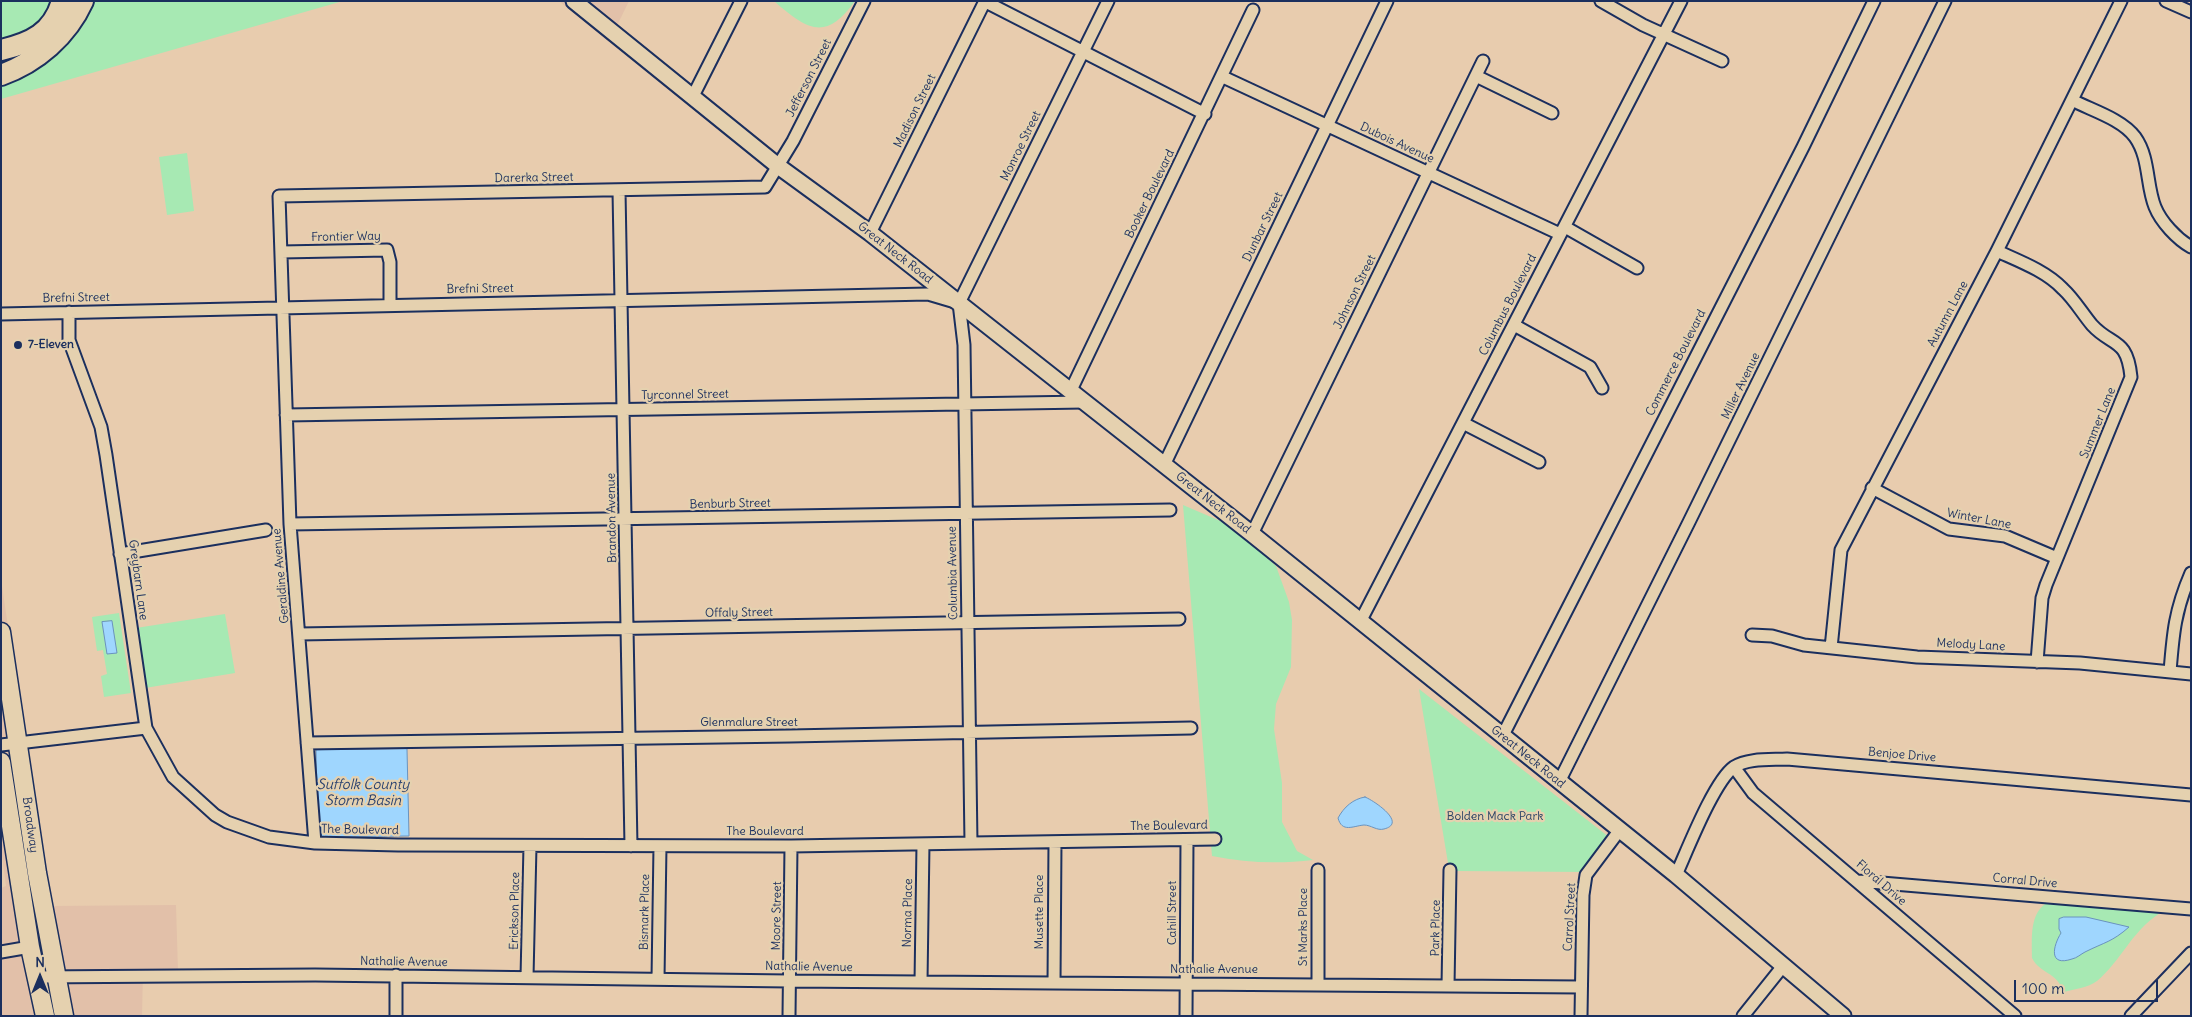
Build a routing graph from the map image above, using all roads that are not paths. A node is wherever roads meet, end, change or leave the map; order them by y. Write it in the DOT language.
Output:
graph roads {
  1 [pos="62,1"];
  2 [pos="83,1"];
  3 [pos="574,1"];
  4 [pos="741,1"];
  5 [pos="864,1"];
  6 [pos="985,1"];
  7 [pos="1108,1"];
  8 [pos="1387,1"];
  9 [pos="1601,1"];
  10 [pos="1681,1"];
  11 [pos="1874,1"];
  12 [pos="1945,1"];
  13 [pos="2121,1"];
  14 [pos="2166,1"];
  15 [pos="1253,10"];
  16 [pos="2191,12"];
  17 [pos="1664,33"];
  18 [pos="1,50"];
  19 [pos="1083,51"];
  20 [pos="1722,61"];
  21 [pos="1483,62"];
  22 [pos="1,75"];
  23 [pos="1476,76"];
  24 [pos="1223,77"];
  25 [pos="693,96"];
  26 [pos="2072,100"];
  27 [pos="1552,113"];
  28 [pos="1205,114"];
  29 [pos="1328,126"];
  30 [pos="778,166"];
  31 [pos="1428,173"];
  32 [pos="619,191"];
  33 [pos="1562,231"];
  34 [pos="870,233"];
  35 [pos="2191,247"];
  36 [pos="1997,251"];
  37 [pos="281,252"];
  38 [pos="1638,268"];
  39 [pos="622,300"];
  40 [pos="959,303"];
  41 [pos="390,304"];
  42 [pos="282,307"];
  43 [pos="69,312"];
  44 [pos="1,314"];
  45 [pos="1514,325"];
  46 [pos="1602,388"];
  47 [pos="1071,390"];
  48 [pos="1084,402"];
  49 [pos="965,404"];
  50 [pos="624,410"];
  51 [pos="286,415"];
  52 [pos="1463,423"];
  53 [pos="1539,462"];
  54 [pos="1164,465"];
  55 [pos="1872,488"];
  56 [pos="1170,510"];
  57 [pos="966,513"];
  58 [pos="626,520"];
  59 [pos="290,524"];
  60 [pos="266,530"];
  61 [pos="1252,534"];
  62 [pos="120,554"];
  63 [pos="2057,558"];
  64 [pos="2191,573"];
  65 [pos="1179,619"];
  66 [pos="1360,622"];
  67 [pos="968,624"];
  68 [pos="628,628"];
  69 [pos="1,632"];
  70 [pos="299,634"];
  71 [pos="1752,635"];
  72 [pos="1831,648"];
  73 [pos="2037,662"];
  74 [pos="2170,672"];
  75 [pos="2191,674"];
  76 [pos="146,728"];
  77 [pos="1190,728"];
  78 [pos="970,733"];
  79 [pos="630,737"];
  80 [pos="1502,737"];
  81 [pos="307,743"];
  82 [pos="9,745"];
  83 [pos="1,762"];
  84 [pos="1734,767"];
  85 [pos="1559,782"];
  86 [pos="2191,795"];
  87 [pos="1619,831"];
  88 [pos="1187,840"];
  89 [pos="1215,840"];
  90 [pos="1055,842"];
  91 [pos="315,843"];
  92 [pos="971,843"];
  93 [pos="922,844"];
  94 [pos="530,846"];
  95 [pos="631,846"];
  96 [pos="660,846"];
  97 [pos="791,846"];
  98 [pos="1318,870"];
  99 [pos="1450,870"];
  100 [pos="1676,875"];
  101 [pos="1858,881"];
  102 [pos="2191,909"];
  103 [pos="30,947"];
  104 [pos="1,952"];
  105 [pos="2191,953"];
  106 [pos="1783,966"];
  107 [pos="396,975"];
  108 [pos="36,977"];
  109 [pos="55,977"];
  110 [pos="527,977"];
  111 [pos="658,979"];
  112 [pos="790,981"];
  113 [pos="921,982"];
  114 [pos="1054,983"];
  115 [pos="1186,984"];
  116 [pos="1318,985"];
  117 [pos="1448,986"];
  118 [pos="1581,987"];
  119 [pos="45,1016"];
  120 [pos="64,1016"];
  121 [pos="396,1016"];
  122 [pos="789,1016"];
  123 [pos="1186,1016"];
  124 [pos="1581,1016"];
  125 [pos="1743,1016"];
  126 [pos="1843,1016"];
  127 [pos="2015,1016"];
  128 [pos="2131,1016"];
  1 -- 18 [label="highway"];
  2 -- 22 [label="highway"];
  3 -- 25 [label="main road, Great Neck Road"];
  4 -- 25 [label="street"];
  5 -- 30 [label="street, Jefferson Street"];
  6 -- 19 [label="street"];
  6 -- 34 [label="street, Madison Street"];
  7 -- 19 [label="street, Monroe Street"];
  8 -- 29 [label="street, Dunbar Street"];
  9 -- 17 [label="street"];
  10 -- 17 [label="street, Columbus Boulevard"];
  11 -- 80 [label="street, Commerce Boulevard"];
  12 -- 85 [label="street, Miller Avenue"];
  13 -- 26 [label="street, Autumn Lane"];
  14 -- 16 [label="street"];
  15 -- 24 [label="street, Booker Boulevard"];
  17 -- 20 [label="street"];
  17 -- 33 [label="street, Columbus Boulevard"];
  19 -- 28 [label="street"];
  19 -- 40 [label="street, Monroe Street"];
  21 -- 23 [label="street, Johnson Street"];
  23 -- 27 [label="street"];
  23 -- 31 [label="street, Johnson Street"];
  24 -- 28 [label="street, Booker Boulevard"];
  24 -- 29 [label="street, Dubois Avenue"];
  25 -- 30 [label="main road, Great Neck Road"];
  26 -- 35 [label="street"];
  26 -- 36 [label="street, Autumn Lane"];
  28 -- 47 [label="street, Booker Boulevard"];
  29 -- 31 [label="street, Dubois Avenue"];
  29 -- 54 [label="street, Dunbar Street"];
  30 -- 32 [label="street, Darerka Street"];
  30 -- 34 [label="main road, Great Neck Road"];
  31 -- 33 [label="street, Dubois Avenue"];
  31 -- 61 [label="street, Johnson Street"];
  32 -- 37 [label="street, Darerka Street"];
  32 -- 39 [label="street, Brandon Avenue"];
  33 -- 38 [label="street, Dubois Avenue"];
  33 -- 45 [label="street, Columbus Boulevard"];
  34 -- 40 [label="main road, Great Neck Road"];
  36 -- 55 [label="street, Autumn Lane"];
  36 -- 63 [label="street, Summer Lane"];
  37 -- 41 [label="street, Frontier Way"];
  37 -- 42 [label="street"];
  39 -- 40 [label="street, Brefni Street"];
  39 -- 41 [label="street, Brefni Street"];
  39 -- 50 [label="street, Brandon Avenue"];
  40 -- 47 [label="main road, Great Neck Road"];
  40 -- 49 [label="street, Columbia Avenue"];
  41 -- 42 [label="street, Brefni Street"];
  42 -- 43 [label="street, Brefni Street"];
  42 -- 51 [label="street, Geraldine Avenue"];
  43 -- 44 [label="street, Brefni Street"];
  43 -- 62 [label="street, Greybarn Lane"];
  45 -- 46 [label="street"];
  45 -- 52 [label="street, Columbus Boulevard"];
  47 -- 48 [label="main road, Great Neck Road"];
  48 -- 49 [label="street, Tyrconnel Street"];
  48 -- 54 [label="main road, Great Neck Road"];
  49 -- 50 [label="street, Tyrconnel Street"];
  49 -- 57 [label="street, Columbia Avenue"];
  50 -- 51 [label="street, Tyrconnel Street"];
  50 -- 58 [label="street, Brandon Avenue"];
  51 -- 59 [label="street, Geraldine Avenue"];
  52 -- 53 [label="street"];
  52 -- 66 [label="street, Columbus Boulevard"];
  54 -- 61 [label="main road, Great Neck Road"];
  55 -- 63 [label="street, Winter Lane"];
  55 -- 72 [label="street, Autumn Lane"];
  56 -- 57 [label="street, Benburb Street"];
  57 -- 58 [label="street, Benburb Street"];
  57 -- 67 [label="street, Columbia Avenue"];
  58 -- 59 [label="street, Benburb Street"];
  58 -- 68 [label="street, Brandon Avenue"];
  59 -- 70 [label="street, Geraldine Avenue"];
  60 -- 62 [label="street"];
  61 -- 66 [label="main road, Great Neck Road"];
  62 -- 76 [label="street, Greybarn Lane"];
  63 -- 73 [label="street, Summer Lane"];
  64 -- 74 [label="street"];
  65 -- 67 [label="street, Offaly Street"];
  66 -- 80 [label="main road, Great Neck Road"];
  67 -- 68 [label="street, Offaly Street"];
  67 -- 78 [label="street, Columbia Avenue"];
  68 -- 70 [label="street, Offaly Street"];
  68 -- 79 [label="street, Brandon Avenue"];
  69 -- 82 [label="main road, Broadway"];
  70 -- 81 [label="street, Geraldine Avenue"];
  71 -- 72 [label="street, Melody Lane"];
  72 -- 73 [label="street, Melody Lane"];
  73 -- 74 [label="street, Melody Lane"];
  74 -- 75 [label="street, Melody Lane"];
  76 -- 82 [label="street"];
  76 -- 91 [label="street, The Boulevard"];
  77 -- 78 [label="street, Glenmalure Street"];
  78 -- 79 [label="street, Glenmalure Street"];
  78 -- 92 [label="street, Columbia Avenue"];
  79 -- 81 [label="street, Glenmalure Street"];
  79 -- 95 [label="street, Brandon Avenue"];
  80 -- 85 [label="main road, Great Neck Road"];
  81 -- 91 [label="street, Geraldine Avenue"];
  82 -- 109 [label="main road, Broadway"];
  83 -- 103 [label="main road, Broadway"];
  84 -- 86 [label="street, Benjoe Drive"];
  84 -- 100 [label="street"];
  84 -- 101 [label="street, Floral Drive"];
  85 -- 87 [label="main road, Great Neck Road"];
  87 -- 100 [label="main road, Great Neck Road"];
  87 -- 118 [label="street, Carrol Street"];
  88 -- 89 [label="street, The Boulevard"];
  88 -- 90 [label="street, The Boulevard"];
  88 -- 115 [label="street, Cahill Street"];
  90 -- 92 [label="street, The Boulevard"];
  90 -- 114 [label="street, Musette Place"];
  91 -- 94 [label="street, The Boulevard"];
  92 -- 93 [label="street, The Boulevard"];
  93 -- 97 [label="street, The Boulevard"];
  93 -- 113 [label="street, Norma Place"];
  94 -- 95 [label="street, The Boulevard"];
  94 -- 110 [label="street, Erickson Place"];
  95 -- 96 [label="street, The Boulevard"];
  96 -- 97 [label="street, The Boulevard"];
  96 -- 111 [label="street, Bismark Place"];
  97 -- 112 [label="street, Moore Street"];
  98 -- 116 [label="street, St Marks Place"];
  99 -- 117 [label="street, Park Place"];
  100 -- 106 [label="main road, Great Neck Road"];
  101 -- 102 [label="street, Corral Drive"];
  101 -- 127 [label="street, Floral Drive"];
  103 -- 104 [label="street"];
  103 -- 108 [label="main road, Broadway"];
  105 -- 128 [label="street"];
  106 -- 125 [label="street"];
  106 -- 126 [label="main road, Great Neck Road"];
  107 -- 109 [label="street, Nathalie Avenue"];
  107 -- 110 [label="street, Nathalie Avenue"];
  107 -- 121 [label="street"];
  108 -- 109 [label="street, Nathalie Avenue"];
  108 -- 119 [label="main road, Broadway"];
  109 -- 120 [label="main road, Broadway"];
  110 -- 111 [label="street, Nathalie Avenue"];
  111 -- 112 [label="street, Nathalie Avenue"];
  112 -- 113 [label="street, Nathalie Avenue"];
  112 -- 122 [label="street, Moore Street"];
  113 -- 114 [label="street, Nathalie Avenue"];
  114 -- 115 [label="street, Nathalie Avenue"];
  115 -- 116 [label="street, Nathalie Avenue"];
  115 -- 123 [label="street, Cahill Street"];
  116 -- 117 [label="street, Nathalie Avenue"];
  117 -- 118 [label="street, Nathalie Avenue"];
  118 -- 124 [label="street, Carrol Street"];
}
